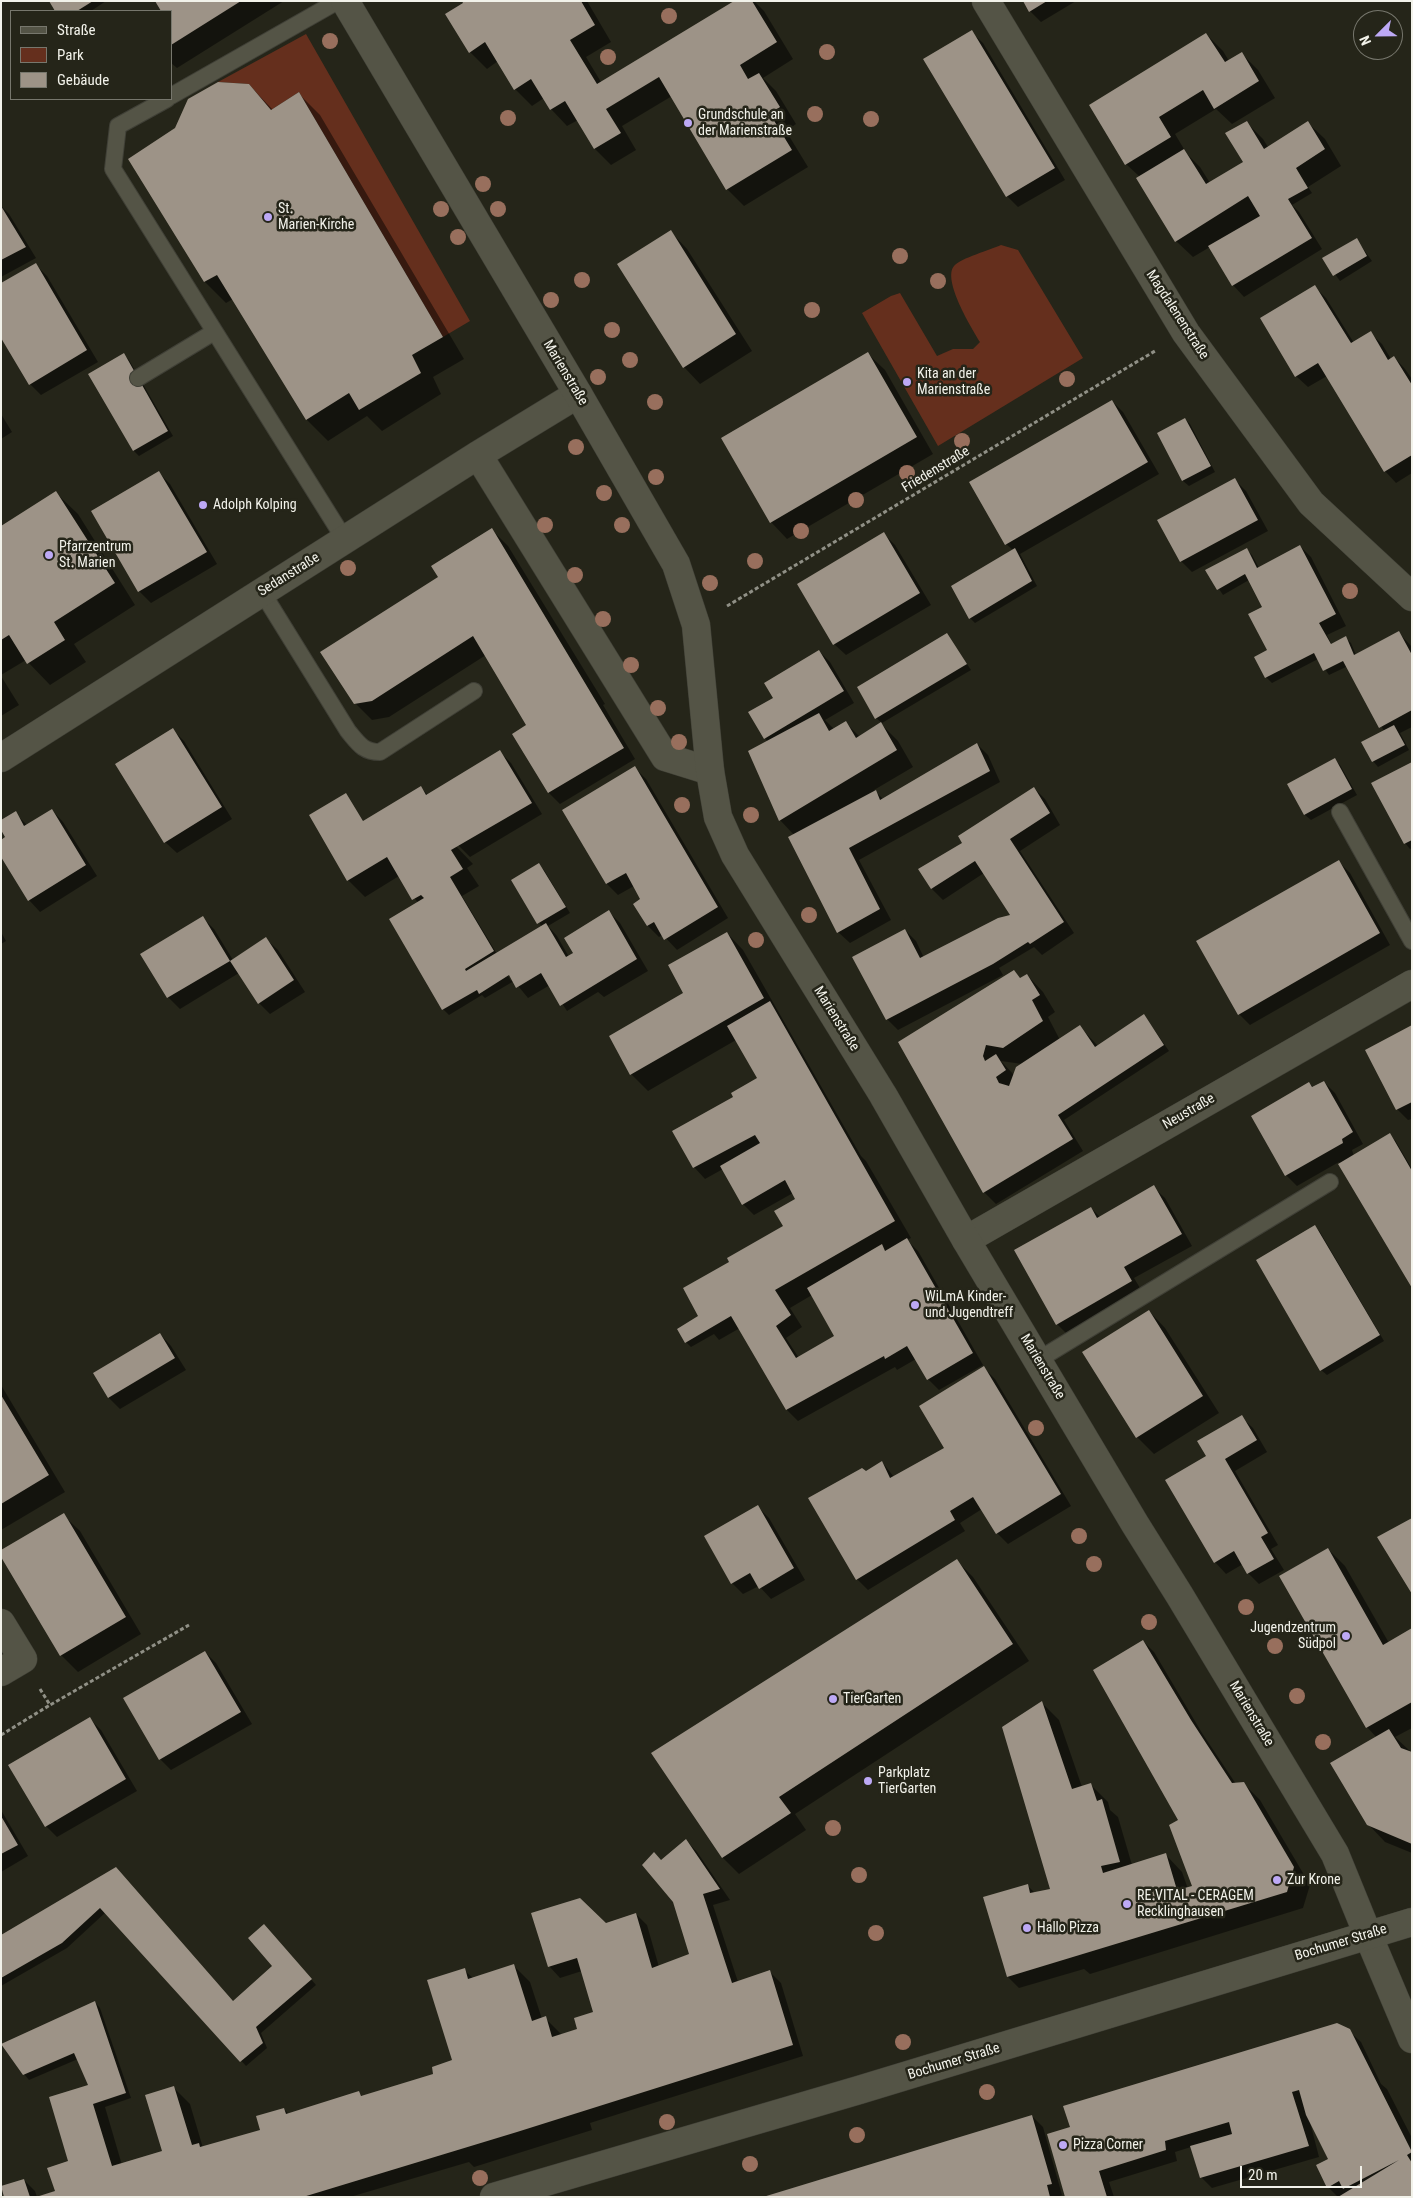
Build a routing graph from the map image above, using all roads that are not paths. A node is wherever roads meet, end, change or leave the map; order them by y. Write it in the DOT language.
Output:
graph roads {
  1 [pos="338,1"];
  2 [pos="345,1"];
  3 [pos="986,1"];
  4 [pos="172,95"];
  5 [pos="165,100"];
  6 [pos="214,332"];
  7 [pos="138,378"];
  8 [pos="578,394"];
  9 [pos="478,455"];
  10 [pos="345,540"];
  11 [pos="262,592"];
  12 [pos="1412,597"];
  13 [pos="474,691"];
  14 [pos="1,758"];
  15 [pos="710,771"];
  16 [pos="1340,812"];
  17 [pos="1412,941"];
  18 [pos="1412,984"];
  19 [pos="1330,1182"];
  20 [pos="966,1240"];
  21 [pos="1038,1360"];
  22 [pos="1,1623"];
  23 [pos="12,1665"];
  24 [pos="1412,1922"];
  25 [pos="1368,1935"];
  26 [pos="1412,2039"];
  27 [pos="494,2197"];
  1 -- 4 [label="lane"];
  2 -- 8 [label="street, Marienstraße"];
  3 -- 12 [label="street, Magdalenenstraße"];
  5 -- 6 [label="lane"];
  6 -- 7 [label="lane"];
  6 -- 10 [label="lane"];
  8 -- 9 [label="street, Sedanstraße"];
  8 -- 15 [label="street, Marienstraße"];
  9 -- 10 [label="street, Sedanstraße"];
  9 -- 15 [label="street"];
  10 -- 11 [label="street, Sedanstraße"];
  11 -- 13 [label="lane"];
  11 -- 14 [label="street, Sedanstraße"];
  15 -- 20 [label="street, Marienstraße"];
  16 -- 17 [label="lane"];
  18 -- 20 [label="street, Neustraße"];
  19 -- 21 [label="lane"];
  20 -- 21 [label="street, Marienstraße"];
  21 -- 25 [label="street, Marienstraße"];
  22 -- 23 [label="street"];
  24 -- 25 [label="street, Bochumer Straße"];
  25 -- 26 [label="street, Marienstraße"];
  25 -- 27 [label="street, Bochumer Straße"];
}
